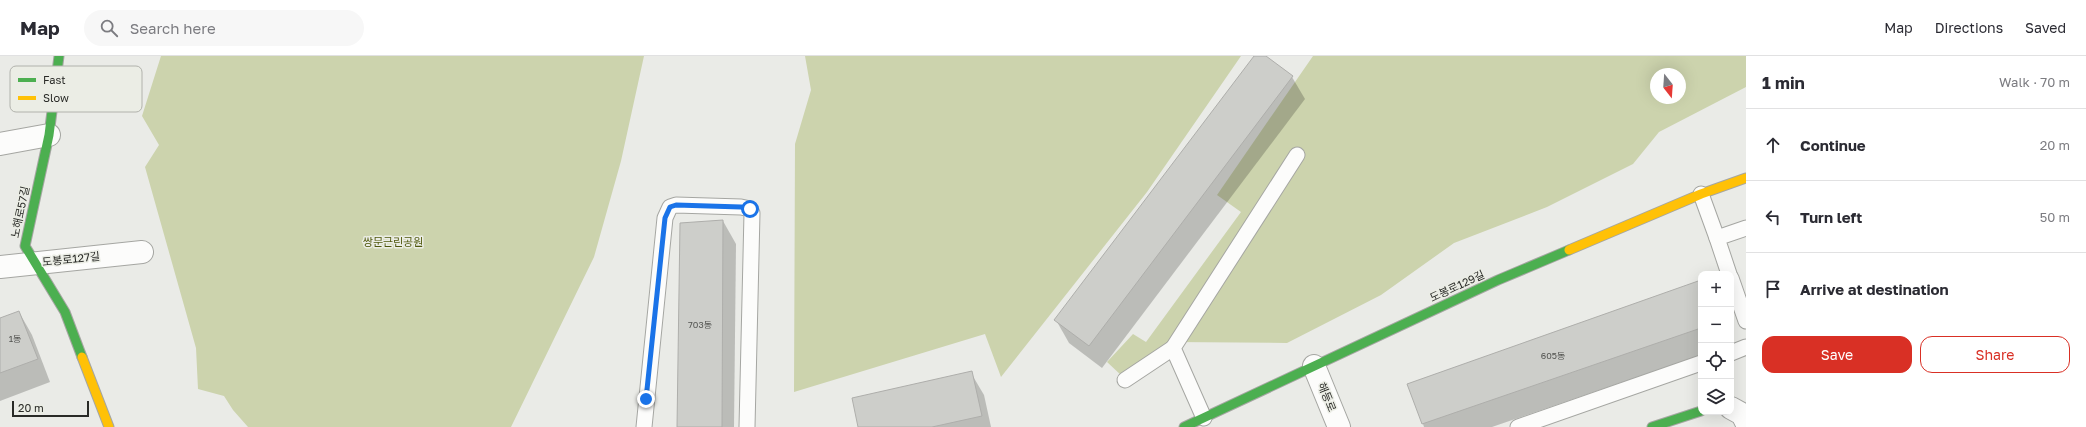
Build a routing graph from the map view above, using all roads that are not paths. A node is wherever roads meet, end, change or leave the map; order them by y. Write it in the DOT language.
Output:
graph roads {
  1 [pos="59,56"];
  2 [pos="58,66"];
  3 [pos="52,112"];
  4 [pos="49,135"];
  5 [pos="0,144"];
  6 [pos="1297,155"];
  7 [pos="1746,178"];
  8 [pos="1701,194"];
  9 [pos="1746,228"];
  10 [pos="1717,238"];
  11 [pos="142,252"];
  12 [pos="34,263"];
  13 [pos="0,268"];
  14 [pos="1728,271"];
  15 [pos="1734,287"];
  16 [pos="1746,321"];
  17 [pos="1173,348"];
  18 [pos="1746,348"];
  19 [pos="1734,352"];
  20 [pos="1698,364"];
  21 [pos="1314,366"];
  22 [pos="1125,380"];
  23 [pos="1734,410"];
  24 [pos="1698,412"];
  25 [pos="1204,418"];
  26 [pos="1746,422"];
  27 [pos="109,427"];
  28 [pos="644,427"];
  29 [pos="746,427"];
  30 [pos="1184,427"];
  31 [pos="1339,427"];
  32 [pos="1518,427"];
  33 [pos="1652,427"];
  1 -- 2 [label="street, 노해로57길"];
  3 -- 4 [label="street, 노해로57길"];
  4 -- 5 [label="street"];
  4 -- 12 [label="street, 노해로57길"];
  6 -- 17 [label="lane"];
  7 -- 8 [label="street, 도봉로129길"];
  8 -- 10 [label="lane"];
  8 -- 21 [label="street, 도봉로129길"];
  9 -- 10 [label="lane"];
  10 -- 14 [label="lane"];
  11 -- 12 [label="street, 도봉로127길"];
  12 -- 13 [label="street, 도봉로127길"];
  12 -- 27 [label="street, 노해로57길"];
  15 -- 16 [label="lane"];
  17 -- 22 [label="lane"];
  17 -- 25 [label="lane"];
  18 -- 19 [label="lane"];
  20 -- 32 [label="lane"];
  21 -- 25 [label="street, 도봉로129길"];
  21 -- 31 [label="street, 해등로"];
  23 -- 26 [label="street"];
  24 -- 33 [label="street"];
  25 -- 30 [label="street, 도봉로129길"];
  28 -- 29 [label="lane"];
}
